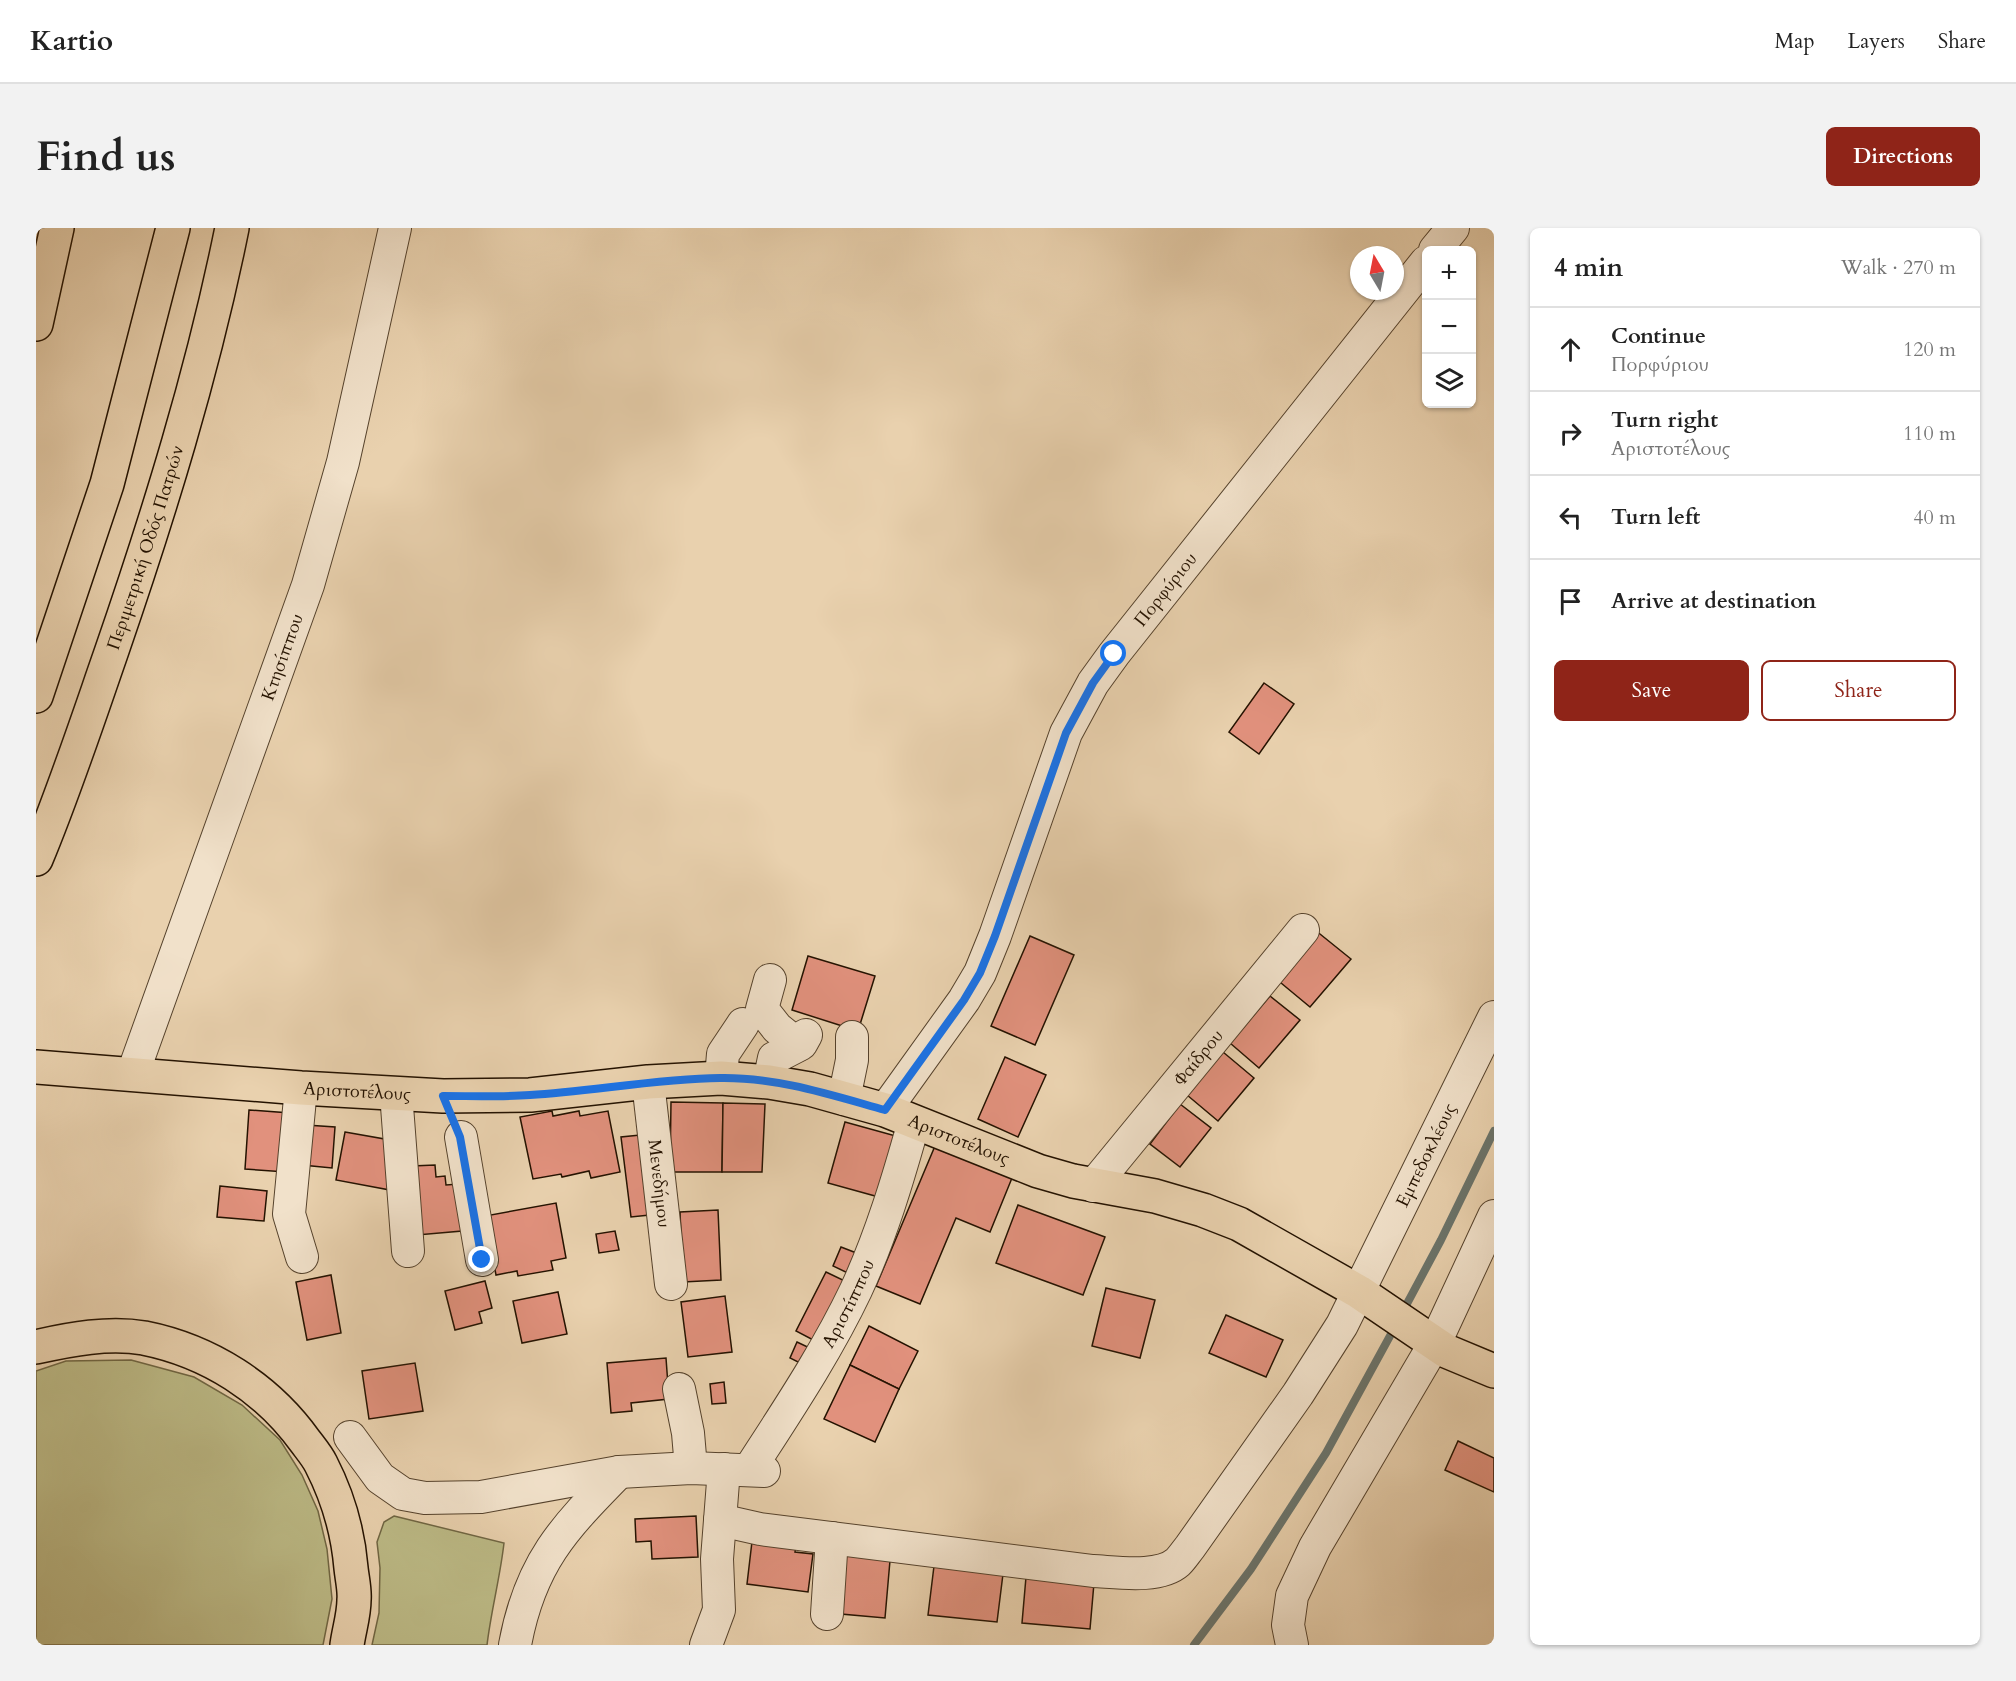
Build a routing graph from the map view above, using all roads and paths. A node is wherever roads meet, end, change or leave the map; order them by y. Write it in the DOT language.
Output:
graph roads {
  1 [pos="57,228"];
  2 [pos="173,228"];
  3 [pos="232,228"];
  4 [pos="395,228"];
  5 [pos="1453,228"];
  6 [pos="1438,246"];
  7 [pos="1422,267"];
  8 [pos="36,324"];
  9 [pos="36,696"];
  10 [pos="36,859"];
  11 [pos="1303,930"];
  12 [pos="770,980"];
  13 [pos="1494,1017"];
  14 [pos="743,1024"];
  15 [pos="852,1037"];
  16 [pos="36,1067"];
  17 [pos="133,1073"];
  18 [pos="721,1078"];
  19 [pos="769,1082"];
  20 [pos="648,1083"];
  21 [pos="301,1088"];
  22 [pos="396,1093"];
  23 [pos="443,1096"];
  24 [pos="844,1099"];
  25 [pos="899,1116"];
  26 [pos="460,1137"];
  27 [pos="1093,1186"];
  28 [pos="488,1203"];
  29 [pos="1494,1216"];
  30 [pos="408,1251"];
  31 [pos="302,1257"];
  32 [pos="482,1260"];
  33 [pos="671,1284"];
  34 [pos="1365,1297"];
  35 [pos="1428,1338"];
  36 [pos="36,1347"];
  37 [pos="1494,1371"];
  38 [pos="679,1389"];
  39 [pos="350,1437"];
  40 [pos="690,1468"];
  41 [pos="746,1470"];
  42 [pos="619,1472"];
  43 [pos="720,1520"];
  44 [pos="832,1538"];
  45 [pos="826,1614"];
  46 [pos="347,1645"];
  47 [pos="515,1645"];
  48 [pos="706,1645"];
  49 [pos="1292,1645"];
  1 -- 8 [label="main road"];
  2 -- 9 [label="main road"];
  3 -- 10 [label="main road, Περιμετρική Οδός Πατρών"];
  4 -- 17 [label="street, Κτησίππου"];
  5 -- 6 [label="street"];
  7 -- 25 [label="street, Πορφύριου"];
  11 -- 27 [label="street, Φαίδρου"];
  12 -- 19 [label="street"];
  13 -- 34 [label="street, Εμπεδοκλέους"];
  14 -- 18 [label="street"];
  15 -- 24 [label="street"];
  16 -- 17 [label="main road, Αριστοτέλους"];
  17 -- 21 [label="main road, Αριστοτέλους"];
  18 -- 19 [label="main road, Αριστοτέλους"];
  18 -- 20 [label="main road, Αριστοτέλους"];
  19 -- 24 [label="main road, Αριστοτέλους"];
  20 -- 23 [label="main road, Αριστοτέλους"];
  20 -- 33 [label="street, Μενεδήμου"];
  21 -- 22 [label="main road, Αριστοτέλους"];
  21 -- 31 [label="street"];
  22 -- 23 [label="main road, Αριστοτέλους"];
  22 -- 30 [label="street"];
  23 -- 26 [label="street"];
  24 -- 25 [label="main road, Αριστοτέλους"];
  25 -- 27 [label="main road, Αριστοτέλους"];
  25 -- 41 [label="street, Αριστίππου"];
  26 -- 28 [label="street"];
  26 -- 32 [label="street"];
  27 -- 34 [label="main road, Αριστοτέλους"];
  29 -- 35 [label="street"];
  34 -- 35 [label="main road, Αριστοτέλους"];
  34 -- 44 [label="street, Εμπεδοκλέους"];
  35 -- 37 [label="main road"];
  35 -- 49 [label="street"];
  36 -- 46 [label="main road"];
  38 -- 40 [label="street"];
  39 -- 42 [label="street"];
  40 -- 41 [label="street"];
  40 -- 42 [label="street"];
  41 -- 43 [label="street"];
  42 -- 47 [label="street"];
  43 -- 44 [label="street, Εμπεδοκλέους"];
  43 -- 48 [label="street"];
  44 -- 45 [label="street"];
}
